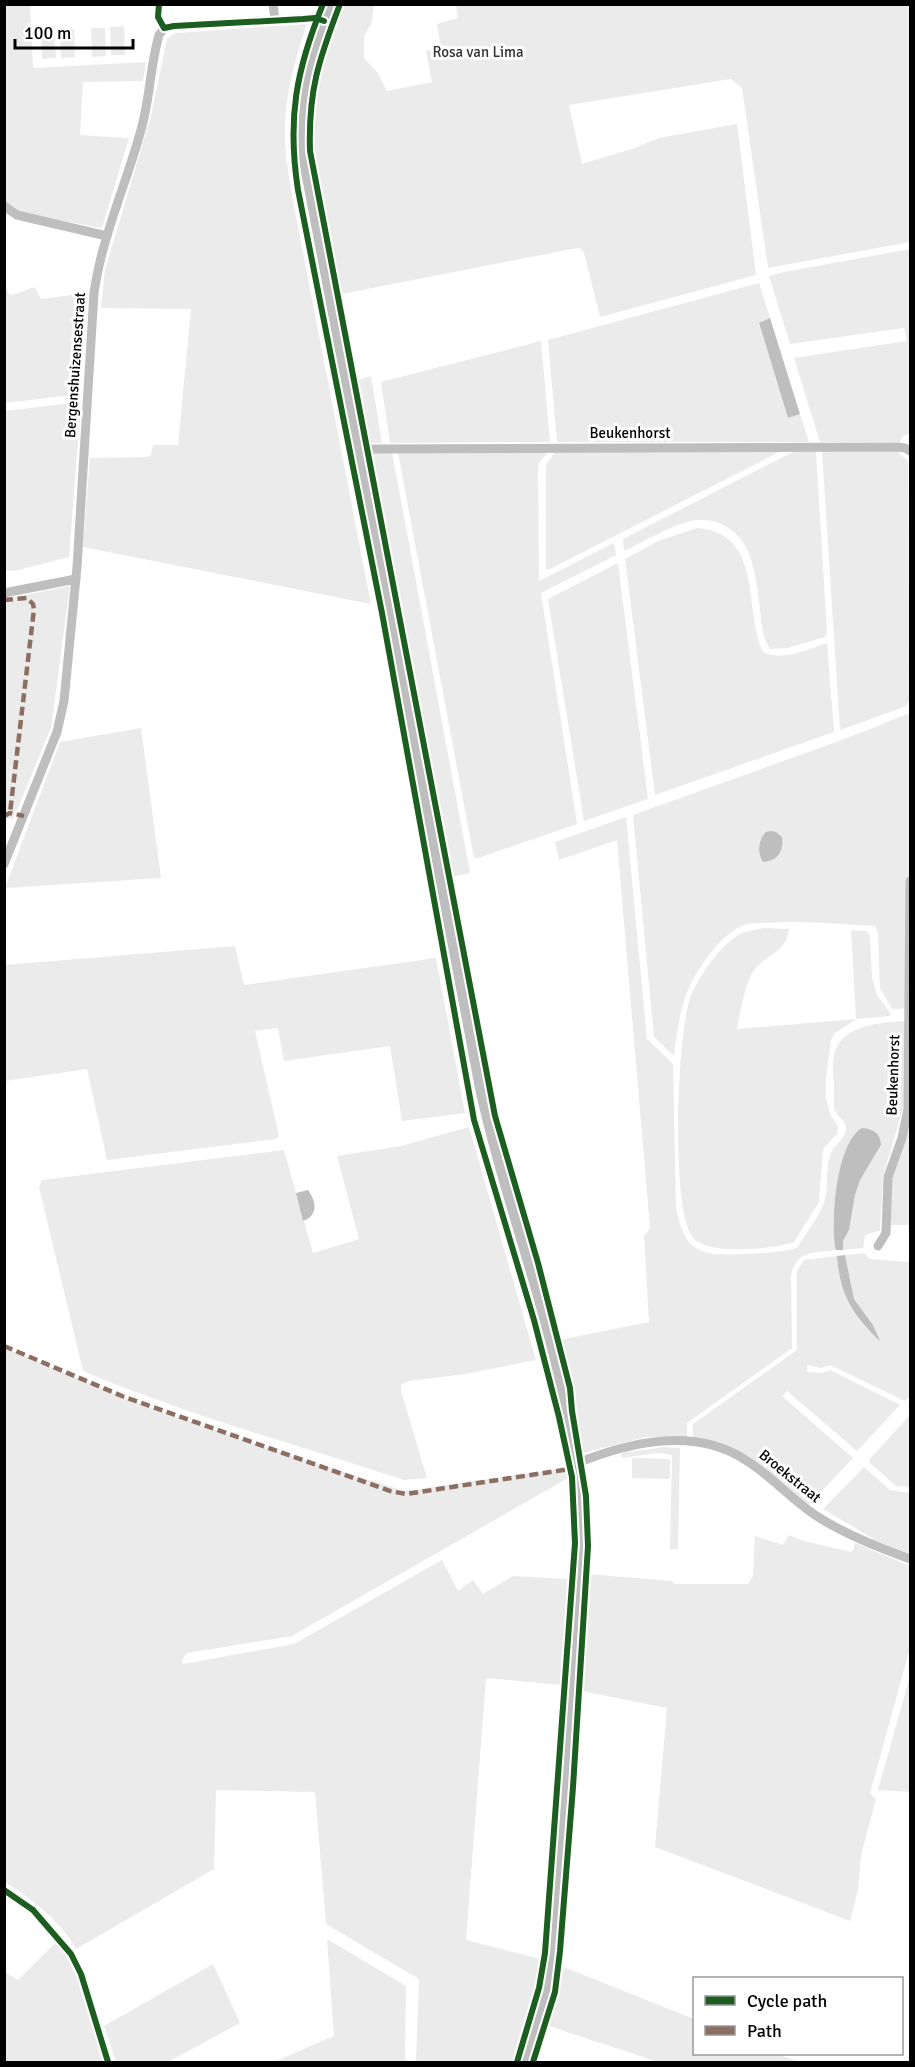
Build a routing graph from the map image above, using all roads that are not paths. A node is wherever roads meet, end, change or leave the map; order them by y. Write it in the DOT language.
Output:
graph roads {
  1 [pos="159,4"];
  2 [pos="273,4"];
  3 [pos="332,4"];
  4 [pos="275,20"];
  5 [pos="325,22"];
  6 [pos="164,28"];
  7 [pos="4,206"];
  8 [pos="107,236"];
  9 [pos="359,447"];
  10 [pos="910,451"];
  11 [pos="76,579"];
  12 [pos="4,593"];
  13 [pos="4,864"];
  14 [pos="910,881"];
  15 [pos="910,1009"];
  16 [pos="878,1246"];
  17 [pos="575,1464"];
  18 [pos="910,1559"];
  19 [pos="97,2024"];
  20 [pos="108,2062"];
  21 [pos="526,2062"];
  1 -- 6 [label="street"];
  2 -- 4 [label="street"];
  3 -- 5 [label="street"];
  4 -- 5 [label="street"];
  4 -- 6 [label="street"];
  5 -- 9 [label="street"];
  6 -- 8 [label="street, Bergenshuizensestraat"];
  7 -- 8 [label="street"];
  8 -- 11 [label="street, Bergenshuizensestraat"];
  9 -- 10 [label="street, Beukenhorst"];
  9 -- 17 [label="street"];
  11 -- 12 [label="street"];
  11 -- 13 [label="street, Bergenshuizensestraat"];
  14 -- 15 [label="street, Beukenhorst"];
  15 -- 16 [label="street, Beukenhorst"];
  17 -- 18 [label="street, Broekstraat"];
  17 -- 21 [label="street"];
  19 -- 20 [label="street"];
}
